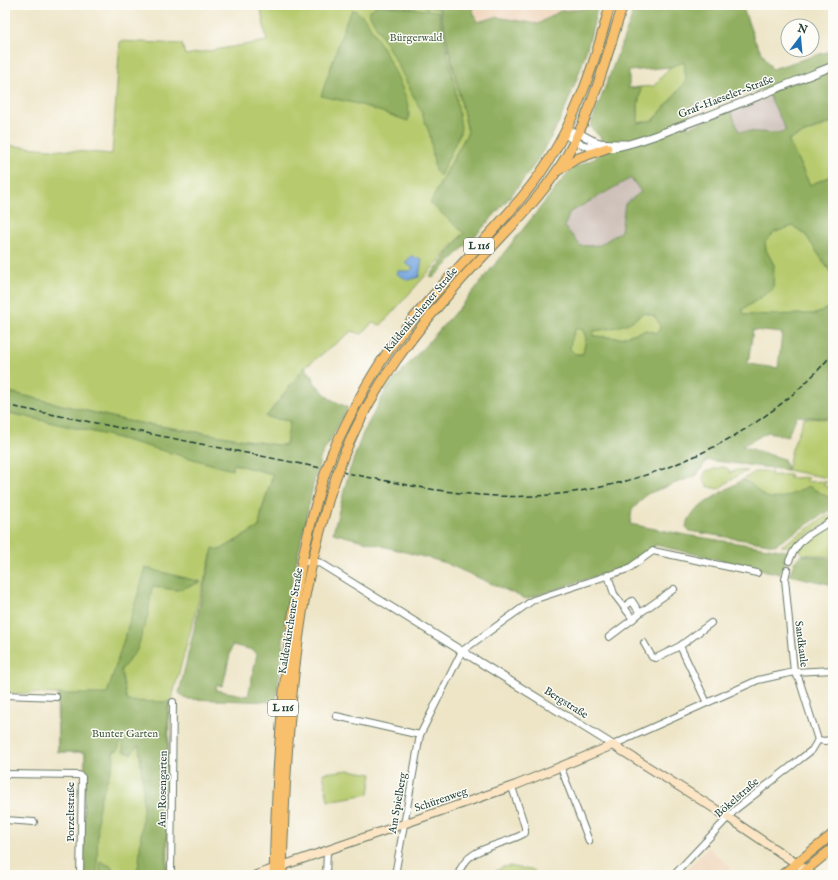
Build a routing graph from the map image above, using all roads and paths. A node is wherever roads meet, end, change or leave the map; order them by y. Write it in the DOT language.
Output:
graph roads {
  1 [pos="610,5"];
  2 [pos="623,5"];
  3 [pos="833,66"];
  4 [pos="564,132"];
  5 [pos="576,137"];
  6 [pos="626,144"];
  7 [pos="607,148"];
  8 [pos="558,170"];
  9 [pos="833,520"];
  10 [pos="302,561"];
  11 [pos="789,561"];
  12 [pos="313,562"];
  13 [pos="787,570"];
  14 [pos="757,573"];
  15 [pos="608,575"];
  16 [pos="674,589"];
  17 [pos="624,607"];
  18 [pos="640,613"];
  19 [pos="633,619"];
  20 [pos="711,623"];
  21 [pos="609,637"];
  22 [pos="644,643"];
  23 [pos="680,646"];
  24 [pos="462,651"];
  25 [pos="833,670"];
  26 [pos="794,672"];
  27 [pos="5,696"];
  28 [pos="56,697"];
  29 [pos="173,702"];
  30 [pos="707,702"];
  31 [pos="336,716"];
  32 [pos="420,735"];
  33 [pos="833,739"];
  34 [pos="818,740"];
  35 [pos="613,745"];
  36 [pos="561,768"];
  37 [pos="5,774"];
  38 [pos="512,787"];
  39 [pos="728,817"];
  40 [pos="5,820"];
  41 [pos="34,822"];
  42 [pos="404,824"];
  43 [pos="833,834"];
  44 [pos="589,841"];
  45 [pos="833,848"];
  46 [pos="326,851"];
  47 [pos="796,862"];
  48 [pos="279,872"];
  49 [pos="807,873"];
  50 [pos="80,875"];
  51 [pos="171,875"];
  52 [pos="256,875"];
  53 [pos="326,875"];
  54 [pos="395,875"];
  55 [pos="458,875"];
  56 [pos="674,875"];
  57 [pos="782,875"];
  1 -- 4 [label="main road, Kaldenkirchener Straße / L 116"];
  2 -- 5 [label="main road, Kaldenkirchener Straße / L 116"];
  3 -- 6 [label="street, Graf-Haeseler-Straße"];
  4 -- 5 [label="street, Graf-Haeseler-Straße"];
  4 -- 10 [label="main road, Kaldenkirchener Straße / L 116, bridge"];
  5 -- 6 [label="street, Graf-Haeseler-Straße"];
  5 -- 7 [label="street, Graf-Haeseler-Straße"];
  5 -- 8 [label="main road, Kaldenkirchener Straße / L 116"];
  6 -- 7 [label="street, Graf-Haeseler-Straße"];
  7 -- 8 [label="main road"];
  8 -- 12 [label="main road, Kaldenkirchener Straße / L 116, bridge"];
  9 -- 11 [label="street"];
  10 -- 12 [label="street, Bergstraße"];
  10 -- 48 [label="main road, Kaldenkirchener Straße / L 116"];
  12 -- 24 [label="street, Bergstraße"];
  12 -- 48 [label="main road, Kaldenkirchener Straße / L 116"];
  13 -- 26 [label="street, Sandkaule"];
  14 -- 15 [label="street"];
  15 -- 17 [label="street"];
  15 -- 24 [label="street"];
  16 -- 18 [label="street"];
  17 -- 18 [label="street"];
  17 -- 19 [label="street"];
  18 -- 19 [label="street"];
  19 -- 21 [label="street"];
  20 -- 23 [label="street"];
  22 -- 23 [label="street"];
  23 -- 30 [label="street"];
  24 -- 32 [label="street, Am Spielberg"];
  24 -- 35 [label="street, Bergstraße"];
  25 -- 26 [label="street, Schürenweg"];
  26 -- 30 [label="street, Schürenweg"];
  26 -- 34 [label="street, Sandkaule"];
  27 -- 28 [label="street"];
  29 -- 51 [label="street, Am Rosengarten"];
  30 -- 35 [label="street, Schürenweg"];
  31 -- 32 [label="street"];
  32 -- 42 [label="street, Am Spielberg"];
  33 -- 34 [label="street"];
  34 -- 39 [label="street, Bökelstraße"];
  35 -- 36 [label="main road, Schürenweg"];
  35 -- 39 [label="main road, Bergstraße"];
  36 -- 38 [label="main road, Schürenweg"];
  36 -- 44 [label="street"];
  37 -- 50 [label="street, Porzeltstraße"];
  38 -- 42 [label="main road, Schürenweg"];
  38 -- 55 [label="street"];
  39 -- 47 [label="main road, Bergstraße"];
  39 -- 56 [label="street, Bökelstraße"];
  40 -- 41 [label="street"];
  42 -- 46 [label="main road, Schürenweg"];
  42 -- 54 [label="street, Am Spielberg"];
  43 -- 47 [label="main road"];
  45 -- 49 [label="main road"];
  46 -- 48 [label="main road, Schürenweg"];
  46 -- 53 [label="street"];
  47 -- 49 [label="main road, Bergstraße"];
  47 -- 57 [label="main road"];
  48 -- 52 [label="main road, Schürenweg"];
}
